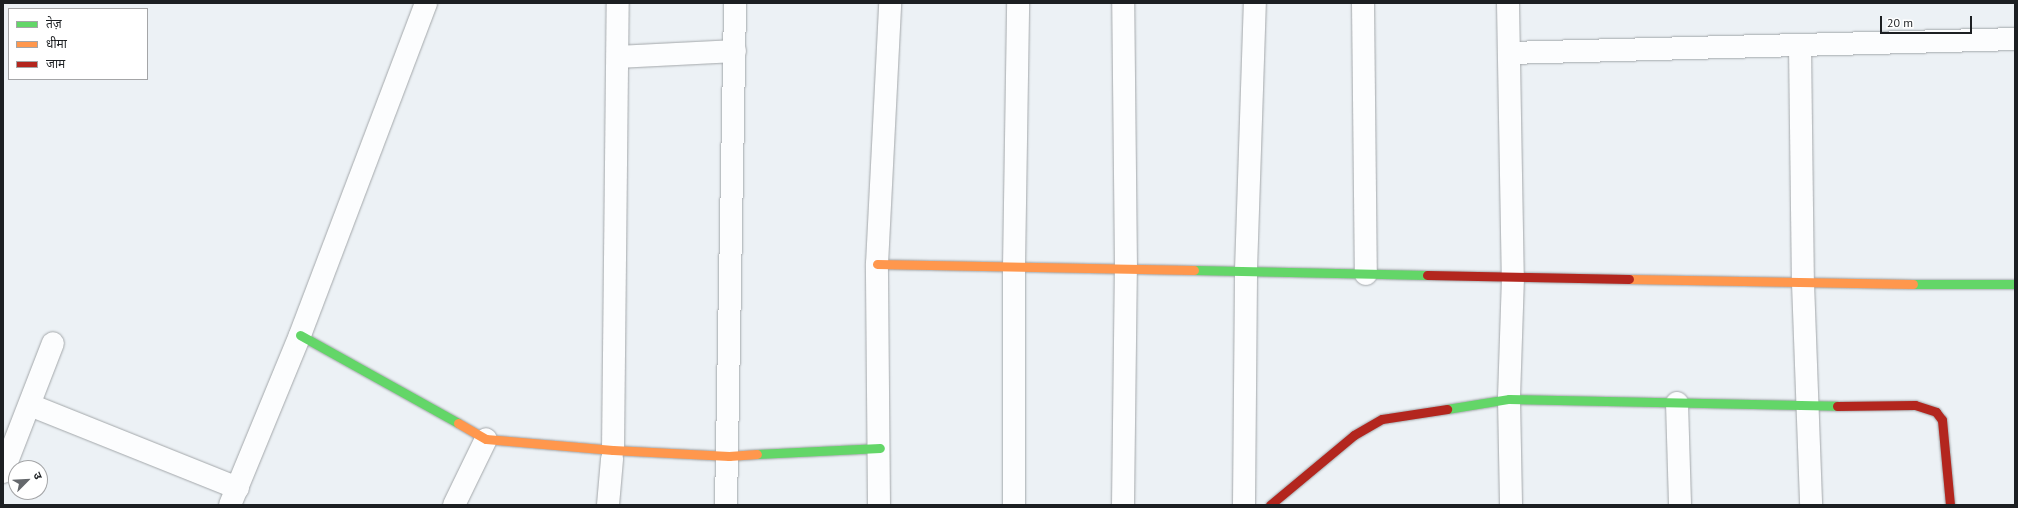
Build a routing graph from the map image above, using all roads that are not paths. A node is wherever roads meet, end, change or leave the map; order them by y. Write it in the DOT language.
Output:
graph roads {
  1 [pos="426,3"];
  2 [pos="618,3"];
  3 [pos="735,3"];
  4 [pos="890,3"];
  5 [pos="1018,3"];
  6 [pos="1123,3"];
  7 [pos="1255,3"];
  8 [pos="1363,3"];
  9 [pos="1508,3"];
  10 [pos="2015,39"];
  11 [pos="1800,45"];
  12 [pos="734,51"];
  13 [pos="1509,53"];
  14 [pos="618,57"];
  15 [pos="877,264"];
  16 [pos="1014,267"];
  17 [pos="1126,269"];
  18 [pos="1246,270"];
  19 [pos="1366,274"];
  20 [pos="1513,277"];
  21 [pos="1803,283"];
  22 [pos="2015,284"];
  23 [pos="300,335"];
  24 [pos="52,343"];
  25 [pos="1509,399"];
  26 [pos="1677,403"];
  27 [pos="30,405"];
  28 [pos="1809,406"];
  29 [pos="486,439"];
  30 [pos="880,448"];
  31 [pos="612,454"];
  32 [pos="729,456"];
  33 [pos="3,472"];
  34 [pos="234,496"];
  35 [pos="454,505"];
  36 [pos="608,505"];
  37 [pos="726,505"];
  38 [pos="879,505"];
  39 [pos="1014,505"];
  40 [pos="1123,505"];
  41 [pos="1244,505"];
  42 [pos="1270,505"];
  43 [pos="1511,505"];
  44 [pos="1680,505"];
  45 [pos="1811,505"];
  46 [pos="1950,505"];
  1 -- 23 [label="street"];
  2 -- 14 [label="street"];
  3 -- 12 [label="street"];
  4 -- 15 [label="street"];
  5 -- 16 [label="street"];
  6 -- 17 [label="street"];
  7 -- 18 [label="street"];
  8 -- 19 [label="street"];
  9 -- 13 [label="street"];
  10 -- 11 [label="street"];
  11 -- 13 [label="street"];
  11 -- 21 [label="street"];
  12 -- 14 [label="street"];
  12 -- 32 [label="street"];
  13 -- 20 [label="street"];
  14 -- 31 [label="street"];
  15 -- 16 [label="street"];
  15 -- 30 [label="street"];
  16 -- 17 [label="street"];
  16 -- 39 [label="street"];
  17 -- 18 [label="street"];
  17 -- 40 [label="street"];
  18 -- 19 [label="street"];
  18 -- 41 [label="street"];
  19 -- 20 [label="street"];
  20 -- 21 [label="street"];
  20 -- 25 [label="street"];
  21 -- 22 [label="street"];
  21 -- 28 [label="street"];
  23 -- 29 [label="street"];
  23 -- 34 [label="street"];
  24 -- 27 [label="street"];
  25 -- 26 [label="street"];
  25 -- 42 [label="street"];
  25 -- 43 [label="street"];
  26 -- 28 [label="street"];
  26 -- 44 [label="street"];
  27 -- 33 [label="street"];
  27 -- 34 [label="street"];
  28 -- 45 [label="street"];
  28 -- 46 [label="street"];
  29 -- 31 [label="street"];
  29 -- 35 [label="street"];
  30 -- 32 [label="street"];
  30 -- 38 [label="street"];
  31 -- 32 [label="street"];
  31 -- 36 [label="street"];
  32 -- 37 [label="street"];
}
